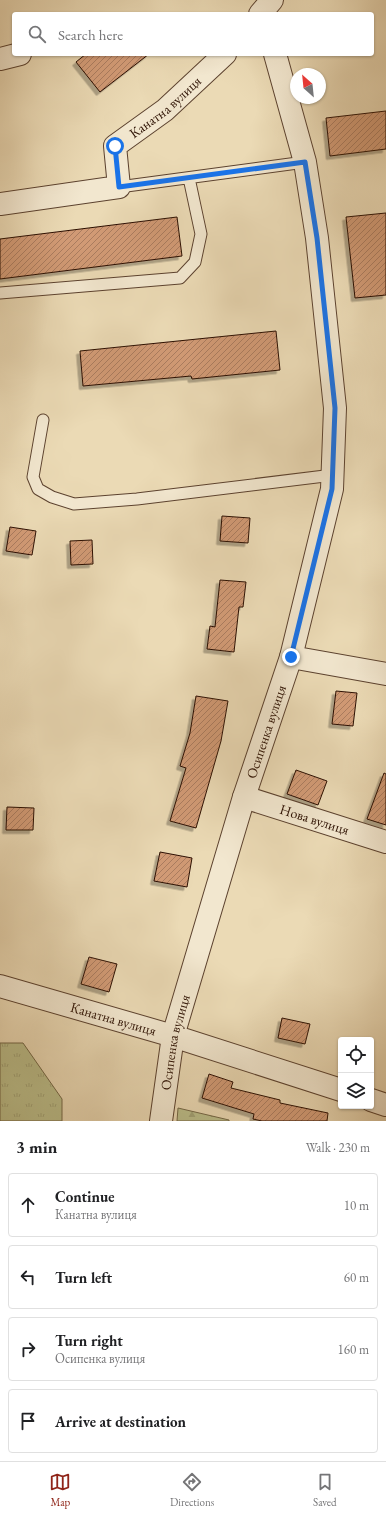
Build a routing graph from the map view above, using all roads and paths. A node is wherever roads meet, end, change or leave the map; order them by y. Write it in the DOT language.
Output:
graph roads {
  1 [pos="12,56"];
  2 [pos="223,56"];
  3 [pos="276,56"];
  4 [pos="0,59"];
  5 [pos="305,162"];
  6 [pos="189,178"];
  7 [pos="119,187"];
  8 [pos="0,204"];
  9 [pos="0,293"];
  10 [pos="43,420"];
  11 [pos="332,475"];
  12 [pos="291,657"];
  13 [pos="386,674"];
  14 [pos="244,797"];
  15 [pos="386,842"];
  16 [pos="0,986"];
  17 [pos="173,1036"];
  18 [pos="338,1089"];
  19 [pos="374,1101"];
  20 [pos="386,1105"];
  21 [pos="161,1121"];
  1 -- 4 [label="street"];
  2 -- 7 [label="street, Канатна вулиця"];
  3 -- 5 [label="street, Осипенка вулиця"];
  5 -- 6 [label="lane"];
  5 -- 11 [label="street, Осипенка вулиця"];
  6 -- 7 [label="lane"];
  6 -- 9 [label="lane"];
  7 -- 8 [label="street"];
  10 -- 11 [label="lane"];
  11 -- 12 [label="street, Осипенка вулиця"];
  12 -- 13 [label="street"];
  12 -- 14 [label="street, Осипенка вулиця"];
  14 -- 15 [label="street, Нова вулиця"];
  14 -- 17 [label="street, Осипенка вулиця"];
  16 -- 17 [label="street, Канатна вулиця"];
  17 -- 18 [label="street, Канатна вулиця"];
  17 -- 21 [label="street, Осипенка вулиця"];
  19 -- 20 [label="street"];
}
